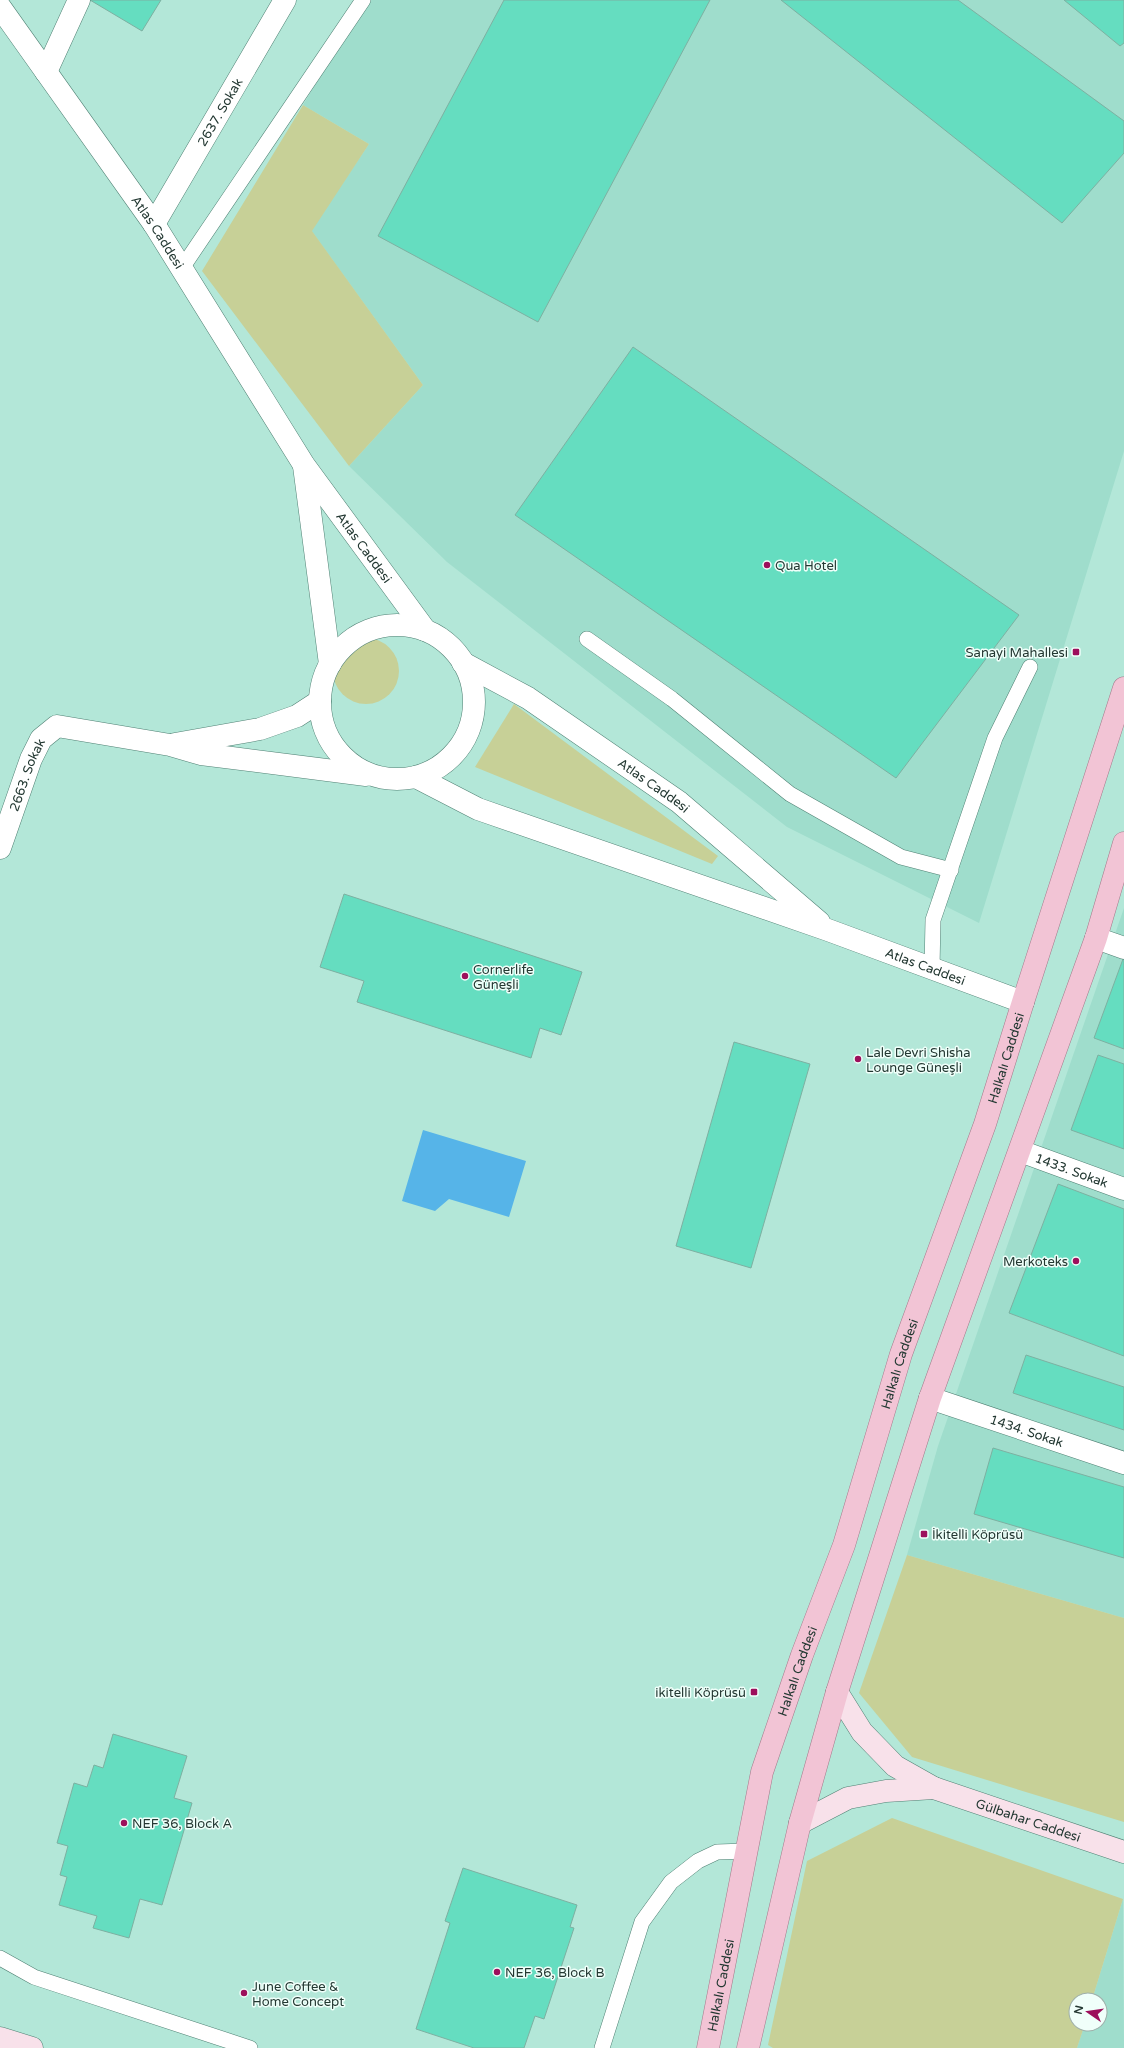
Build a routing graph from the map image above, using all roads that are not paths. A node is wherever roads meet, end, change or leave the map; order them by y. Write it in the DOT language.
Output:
graph roads {
  1 [pos="79,0"];
  2 [pos="285,0"];
  3 [pos="363,0"];
  4 [pos="0,7"];
  5 [pos="46,72"];
  6 [pos="154,224"];
  7 [pos="182,268"];
  8 [pos="304,465"];
  9 [pos="425,630"];
  10 [pos="587,639"];
  11 [pos="463,663"];
  12 [pos="330,664"];
  13 [pos="1030,667"];
  14 [pos="1124,688"];
  15 [pos="320,701"];
  16 [pos="170,745"];
  17 [pos="375,776"];
  18 [pos="416,777"];
  19 [pos="1124,843"];
  20 [pos="0,848"];
  21 [pos="951,870"];
  22 [pos="828,930"];
  23 [pos="1096,938"];
  24 [pos="1124,948"];
  25 [pos="932,968"];
  26 [pos="1023,1002"];
  27 [pos="1020,1151"];
  28 [pos="1124,1189"];
  29 [pos="930,1398"];
  30 [pos="1124,1463"];
  31 [pos="838,1692"];
  32 [pos="934,1788"];
  33 [pos="800,1823"];
  34 [pos="746,1850"];
  35 [pos="1124,1852"];
  36 [pos="0,1958"];
  37 [pos="0,2038"];
  38 [pos="32,2048"];
  39 [pos="250,2048"];
  40 [pos="602,2048"];
  41 [pos="708,2048"];
  42 [pos="748,2048"];
  1 -- 5 [label="street"];
  2 -- 6 [label="street, 2637. Sokak"];
  3 -- 7 [label="lane"];
  4 -- 5 [label="street, Atlas Caddesi"];
  5 -- 6 [label="street, Atlas Caddesi"];
  6 -- 7 [label="street, Atlas Caddesi"];
  7 -- 8 [label="street, Atlas Caddesi"];
  8 -- 9 [label="street, Atlas Caddesi"];
  8 -- 12 [label="street, Atlas Caddesi"];
  9 -- 11 [label="street"];
  9 -- 12 [label="street"];
  10 -- 21 [label="lane"];
  11 -- 18 [label="street"];
  11 -- 22 [label="street, Atlas Caddesi"];
  12 -- 15 [label="street"];
  13 -- 21 [label="lane"];
  14 -- 26 [label="main road, Halkalı Caddesi"];
  15 -- 16 [label="street"];
  15 -- 17 [label="street"];
  16 -- 17 [label="street"];
  16 -- 20 [label="street, 2663. Sokak"];
  17 -- 18 [label="street"];
  18 -- 22 [label="street, Atlas Caddesi"];
  19 -- 23 [label="main road"];
  21 -- 25 [label="lane"];
  22 -- 25 [label="street, Atlas Caddesi"];
  23 -- 24 [label="street"];
  23 -- 27 [label="main road"];
  25 -- 26 [label="street, Atlas Caddesi"];
  26 -- 34 [label="main road, Halkalı Caddesi"];
  27 -- 28 [label="street, 1433. Sokak"];
  27 -- 29 [label="main road"];
  29 -- 30 [label="street, 1434. Sokak"];
  29 -- 31 [label="main road"];
  31 -- 32 [label="main road, Gülbahar Caddesi"];
  31 -- 33 [label="main road"];
  32 -- 33 [label="main road, Gülbahar Caddesi"];
  32 -- 35 [label="main road, Gülbahar Caddesi"];
  33 -- 42 [label="main road"];
  34 -- 40 [label="lane"];
  34 -- 41 [label="main road, Halkalı Caddesi"];
  36 -- 39 [label="lane"];
  37 -- 38 [label="main road"];
}
